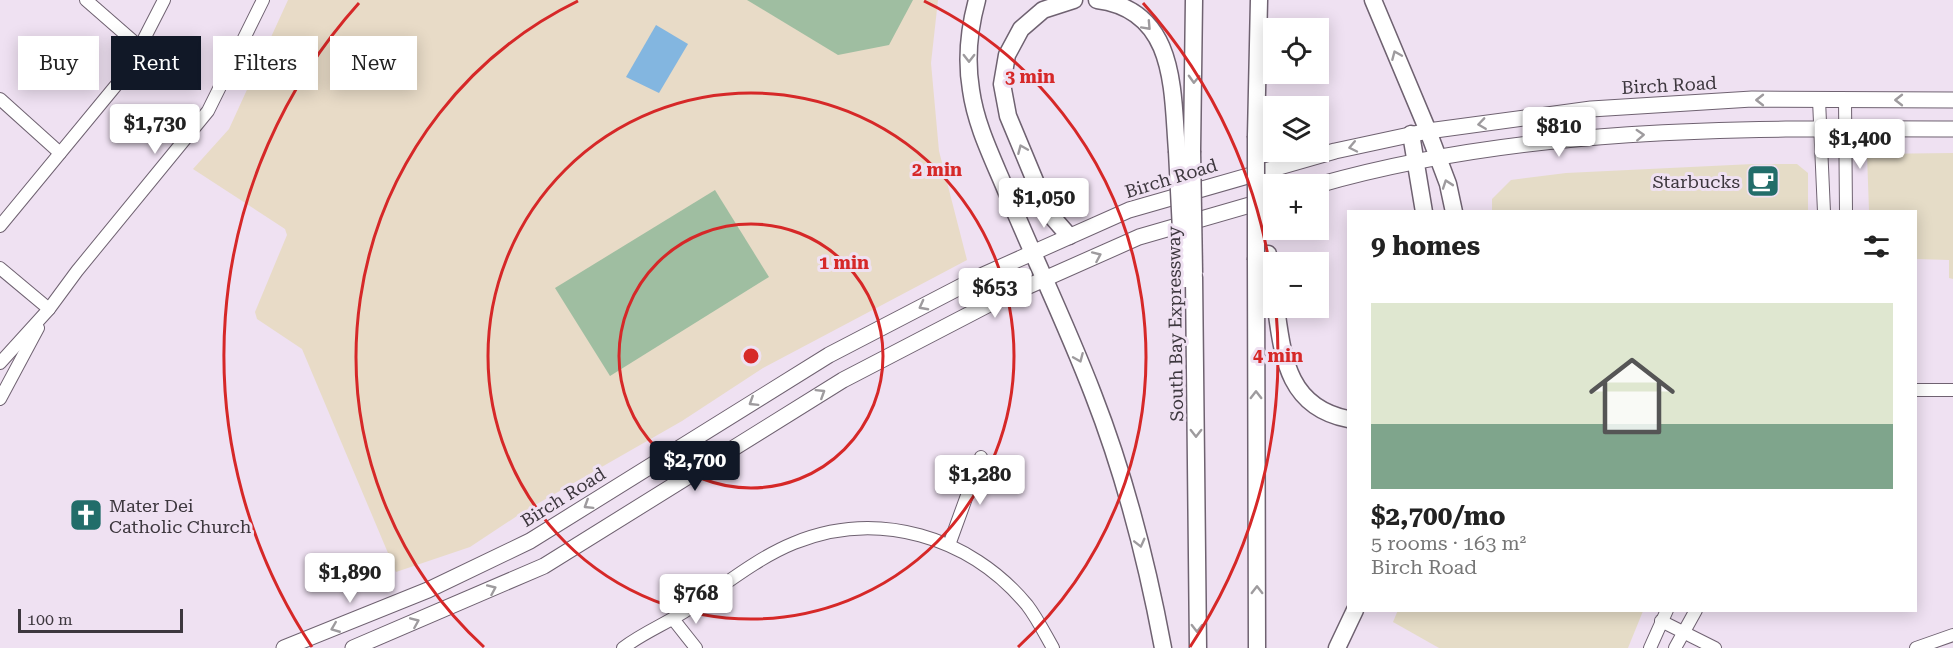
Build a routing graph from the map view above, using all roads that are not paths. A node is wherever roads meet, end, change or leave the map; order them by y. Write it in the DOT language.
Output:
graph roads {
  1 [pos="86,0"];
  2 [pos="164,0"];
  3 [pos="262,0"];
  4 [pos="977,0"];
  5 [pos="1074,0"];
  6 [pos="1097,0"];
  7 [pos="1194,0"];
  8 [pos="1259,0"];
  9 [pos="1373,0"];
  10 [pos="127,36"];
  11 [pos="147,36"];
  12 [pos="112,90"];
  13 [pos="0,99"];
  14 [pos="1819,100"];
  15 [pos="1845,100"];
  16 [pos="1953,100"];
  17 [pos="1820,128"];
  18 [pos="1845,129"];
  19 [pos="1953,129"];
  20 [pos="1428,131"];
  21 [pos="1411,135"];
  22 [pos="1184,151"];
  23 [pos="60,153"];
  24 [pos="1436,158"];
  25 [pos="1417,163"];
  26 [pos="1329,183"];
  27 [pos="1263,201"];
  28 [pos="1424,210"];
  29 [pos="1454,210"];
  30 [pos="1824,210"];
  31 [pos="1846,210"];
  32 [pos="0,226"];
  33 [pos="1070,236"];
  34 [pos="1032,253"];
  35 [pos="1262,257"];
  36 [pos="1263,260"];
  37 [pos="0,268"];
  38 [pos="1043,279"];
  39 [pos="49,309"];
  40 [pos="1277,318"];
  41 [pos="0,363"];
  42 [pos="1917,390"];
  43 [pos="1953,390"];
  44 [pos="0,399"];
  45 [pos="1347,419"];
  46 [pos="981,457"];
  47 [pos="949,545"];
  48 [pos="1354,612"];
  49 [pos="1695,612"];
  50 [pos="1664,616"];
  51 [pos="674,619"];
  52 [pos="1684,632"];
  53 [pos="1953,635"];
  54 [pos="284,648"];
  55 [pos="353,648"];
  56 [pos="623,648"];
  57 [pos="696,648"];
  58 [pos="1053,648"];
  59 [pos="1163,648"];
  60 [pos="1198,648"];
  61 [pos="1257,648"];
  62 [pos="1337,648"];
  63 [pos="1650,648"];
  64 [pos="1675,648"];
  65 [pos="1715,648"];
  66 [pos="1916,648"];
  1 -- 10 [label="street"];
  2 -- 11 [label="street"];
  3 -- 39 [label="street"];
  4 -- 34 [label="highway, one-way"];
  33 -- 5 [label="highway, one-way"];
  6 -- 22 [label="highway, one-way"];
  7 -- 22 [label="highway, one-way"];
  8 -- 35 [label="highway, bridge"];
  20 -- 9 [label="highway, one-way"];
  12 -- 23 [label="street"];
  13 -- 23 [label="street"];
  14 -- 15 [label="main road, Birch Road"];
  14 -- 17 [label="street"];
  14 -- 20 [label="main road, Birch Road, one-way"];
  16 -- 15 [label="main road, Birch Road, one-way"];
  15 -- 18 [label="street"];
  17 -- 18 [label="main road"];
  24 -- 17 [label="main road, one-way"];
  17 -- 30 [label="street"];
  18 -- 19 [label="main road"];
  18 -- 31 [label="street"];
  20 -- 21 [label="main road, Birch Road"];
  20 -- 24 [label="highway"];
  21 -- 25 [label="highway"];
  21 -- 33 [label="main road, Birch Road, one-way"];
  22 -- 60 [label="highway, South Bay Expressway, one-way, bridge"];
  23 -- 32 [label="street"];
  24 -- 25 [label="main road"];
  29 -- 24 [label="highway, one-way"];
  25 -- 26 [label="main road"];
  25 -- 28 [label="highway"];
  38 -- 27 [label="main road, one-way"];
  33 -- 34 [label="main road, Birch Road"];
  34 -- 38 [label="highway"];
  34 -- 54 [label="main road, Birch Road, one-way"];
  35 -- 36 [label="highway"];
  61 -- 35 [label="highway, one-way"];
  37 -- 39 [label="street"];
  55 -- 38 [label="main road, one-way"];
  38 -- 59 [label="highway, one-way"];
  39 -- 41 [label="street"];
  39 -- 44 [label="street"];
  40 -- 45 [label="highway"];
  42 -- 43 [label="street"];
  46 -- 47 [label="street"];
  47 -- 51 [label="street"];
  47 -- 58 [label="street"];
  48 -- 62 [label="highway"];
  49 -- 52 [label="street"];
  50 -- 52 [label="street"];
  50 -- 63 [label="street"];
  51 -- 56 [label="street"];
  51 -- 57 [label="street"];
  52 -- 64 [label="street"];
  52 -- 65 [label="street"];
  53 -- 66 [label="street"];
}
